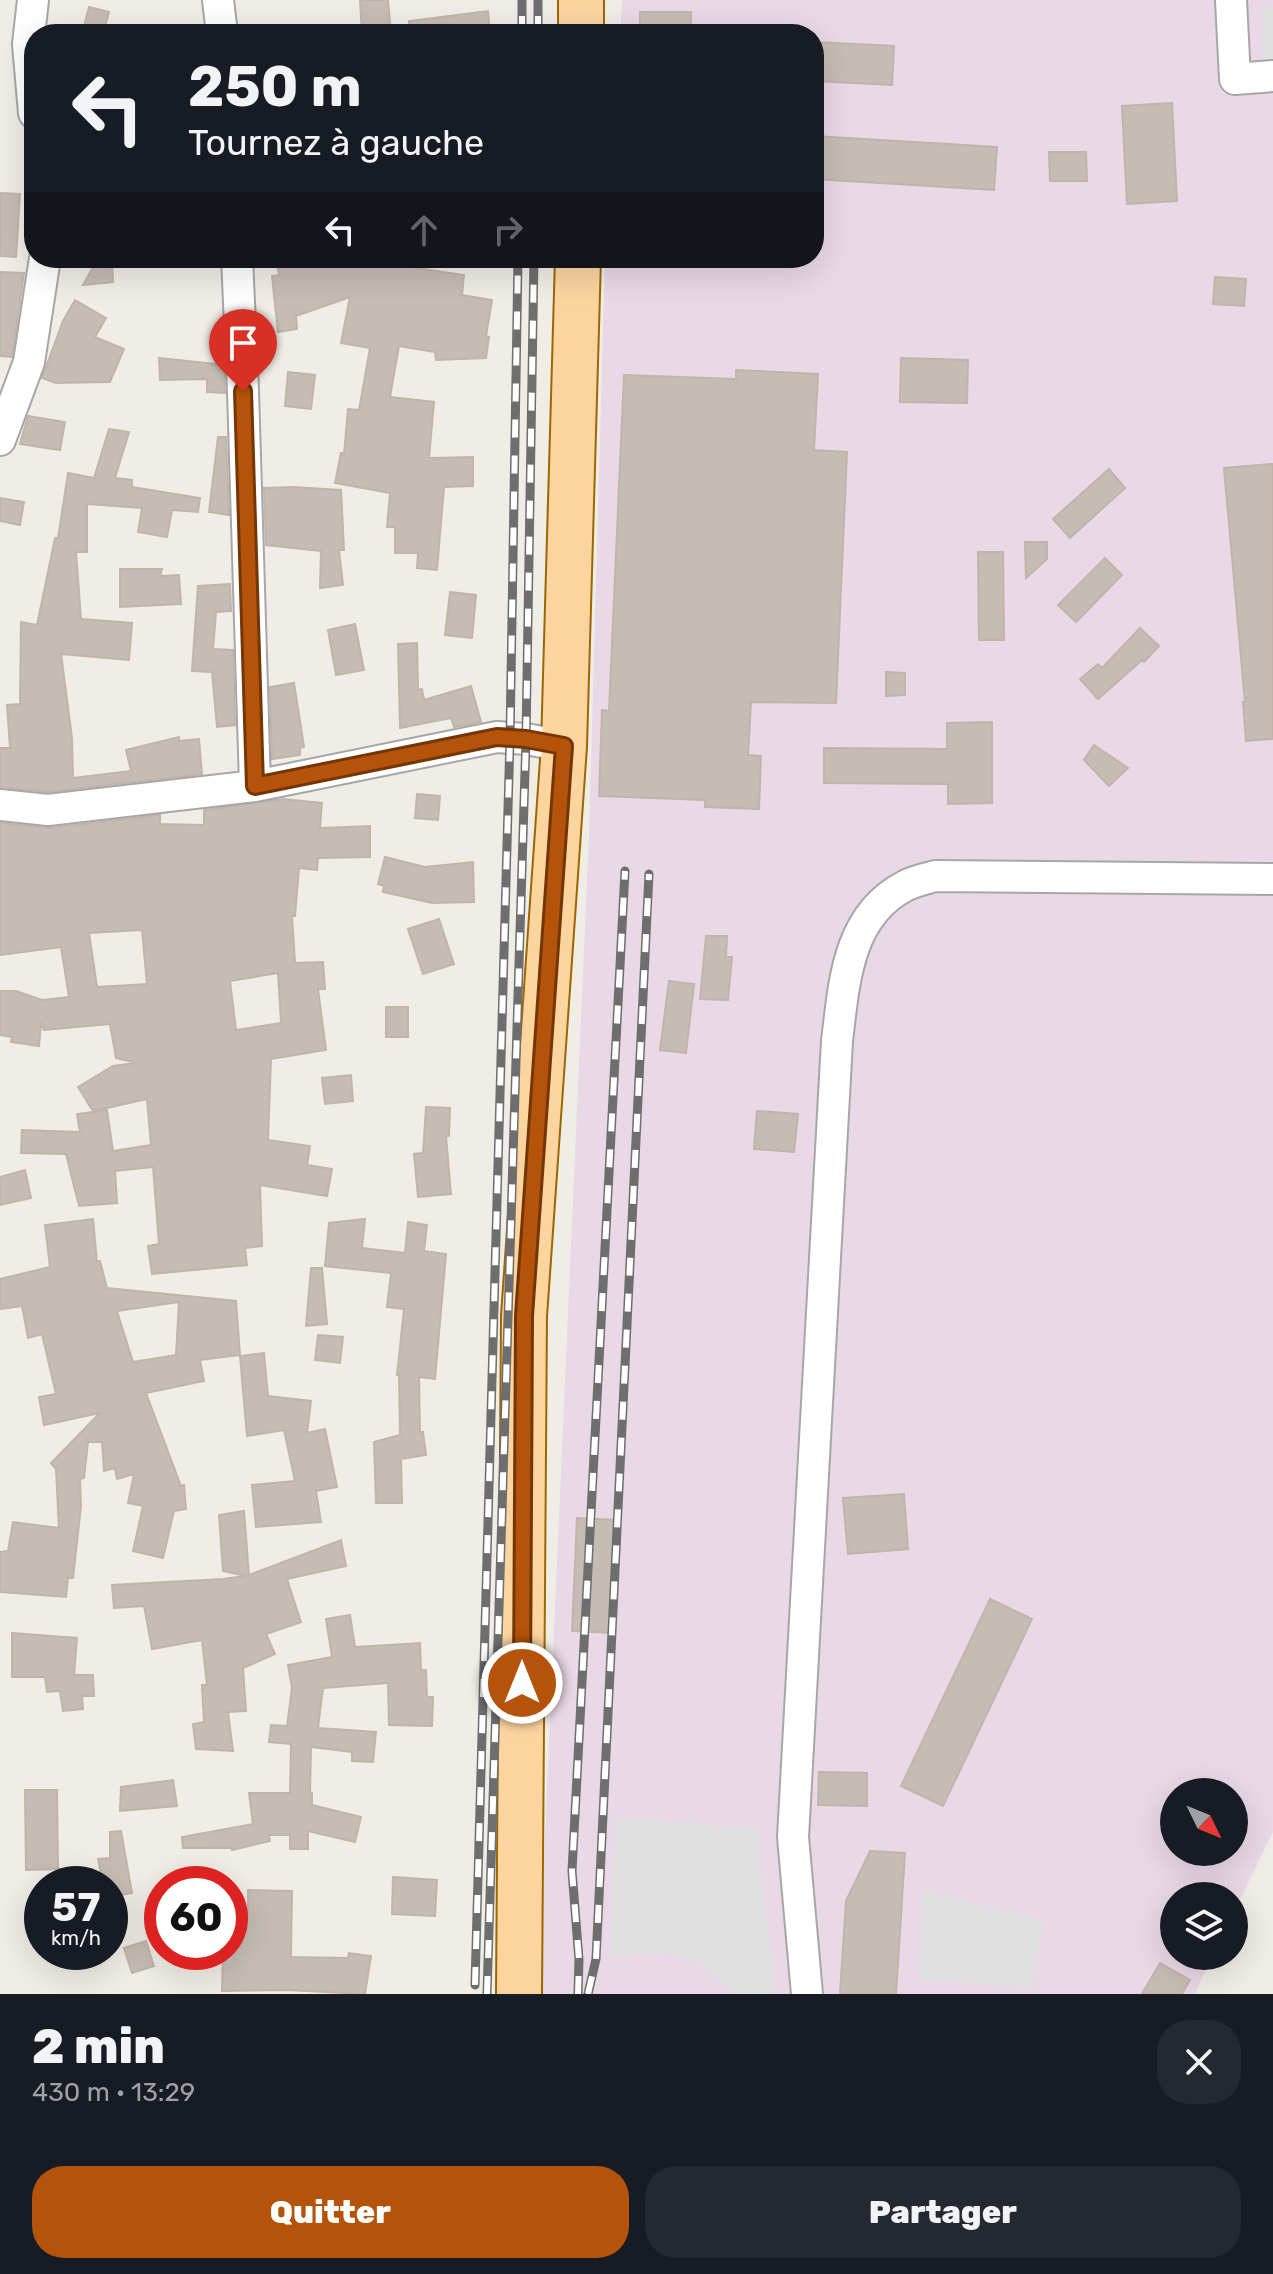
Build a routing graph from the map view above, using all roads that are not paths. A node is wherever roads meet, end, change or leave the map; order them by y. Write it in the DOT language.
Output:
graph roads {
  1 [pos="33,0"];
  2 [pos="218,0"];
  3 [pos="581,0"];
  4 [pos="1231,0"];
  5 [pos="30,24"];
  6 [pos="221,24"];
  7 [pos="581,24"];
  8 [pos="1273,76"];
  9 [pos="43,268"];
  10 [pos="237,268"];
  11 [pos="578,268"];
  12 [pos="0,440"];
  13 [pos="564,746"];
  14 [pos="255,786"];
  15 [pos="0,805"];
  16 [pos="1273,879"];
  17 [pos="519,1994"];
  18 [pos="807,1994"];
  1 -- 5 [label="street"];
  2 -- 6 [label="street"];
  3 -- 7 [label="main road"];
  4 -- 8 [label="street"];
  9 -- 12 [label="street"];
  10 -- 14 [label="street"];
  11 -- 13 [label="main road"];
  13 -- 14 [label="street"];
  13 -- 17 [label="main road"];
  14 -- 15 [label="street"];
  16 -- 18 [label="street"];
}
